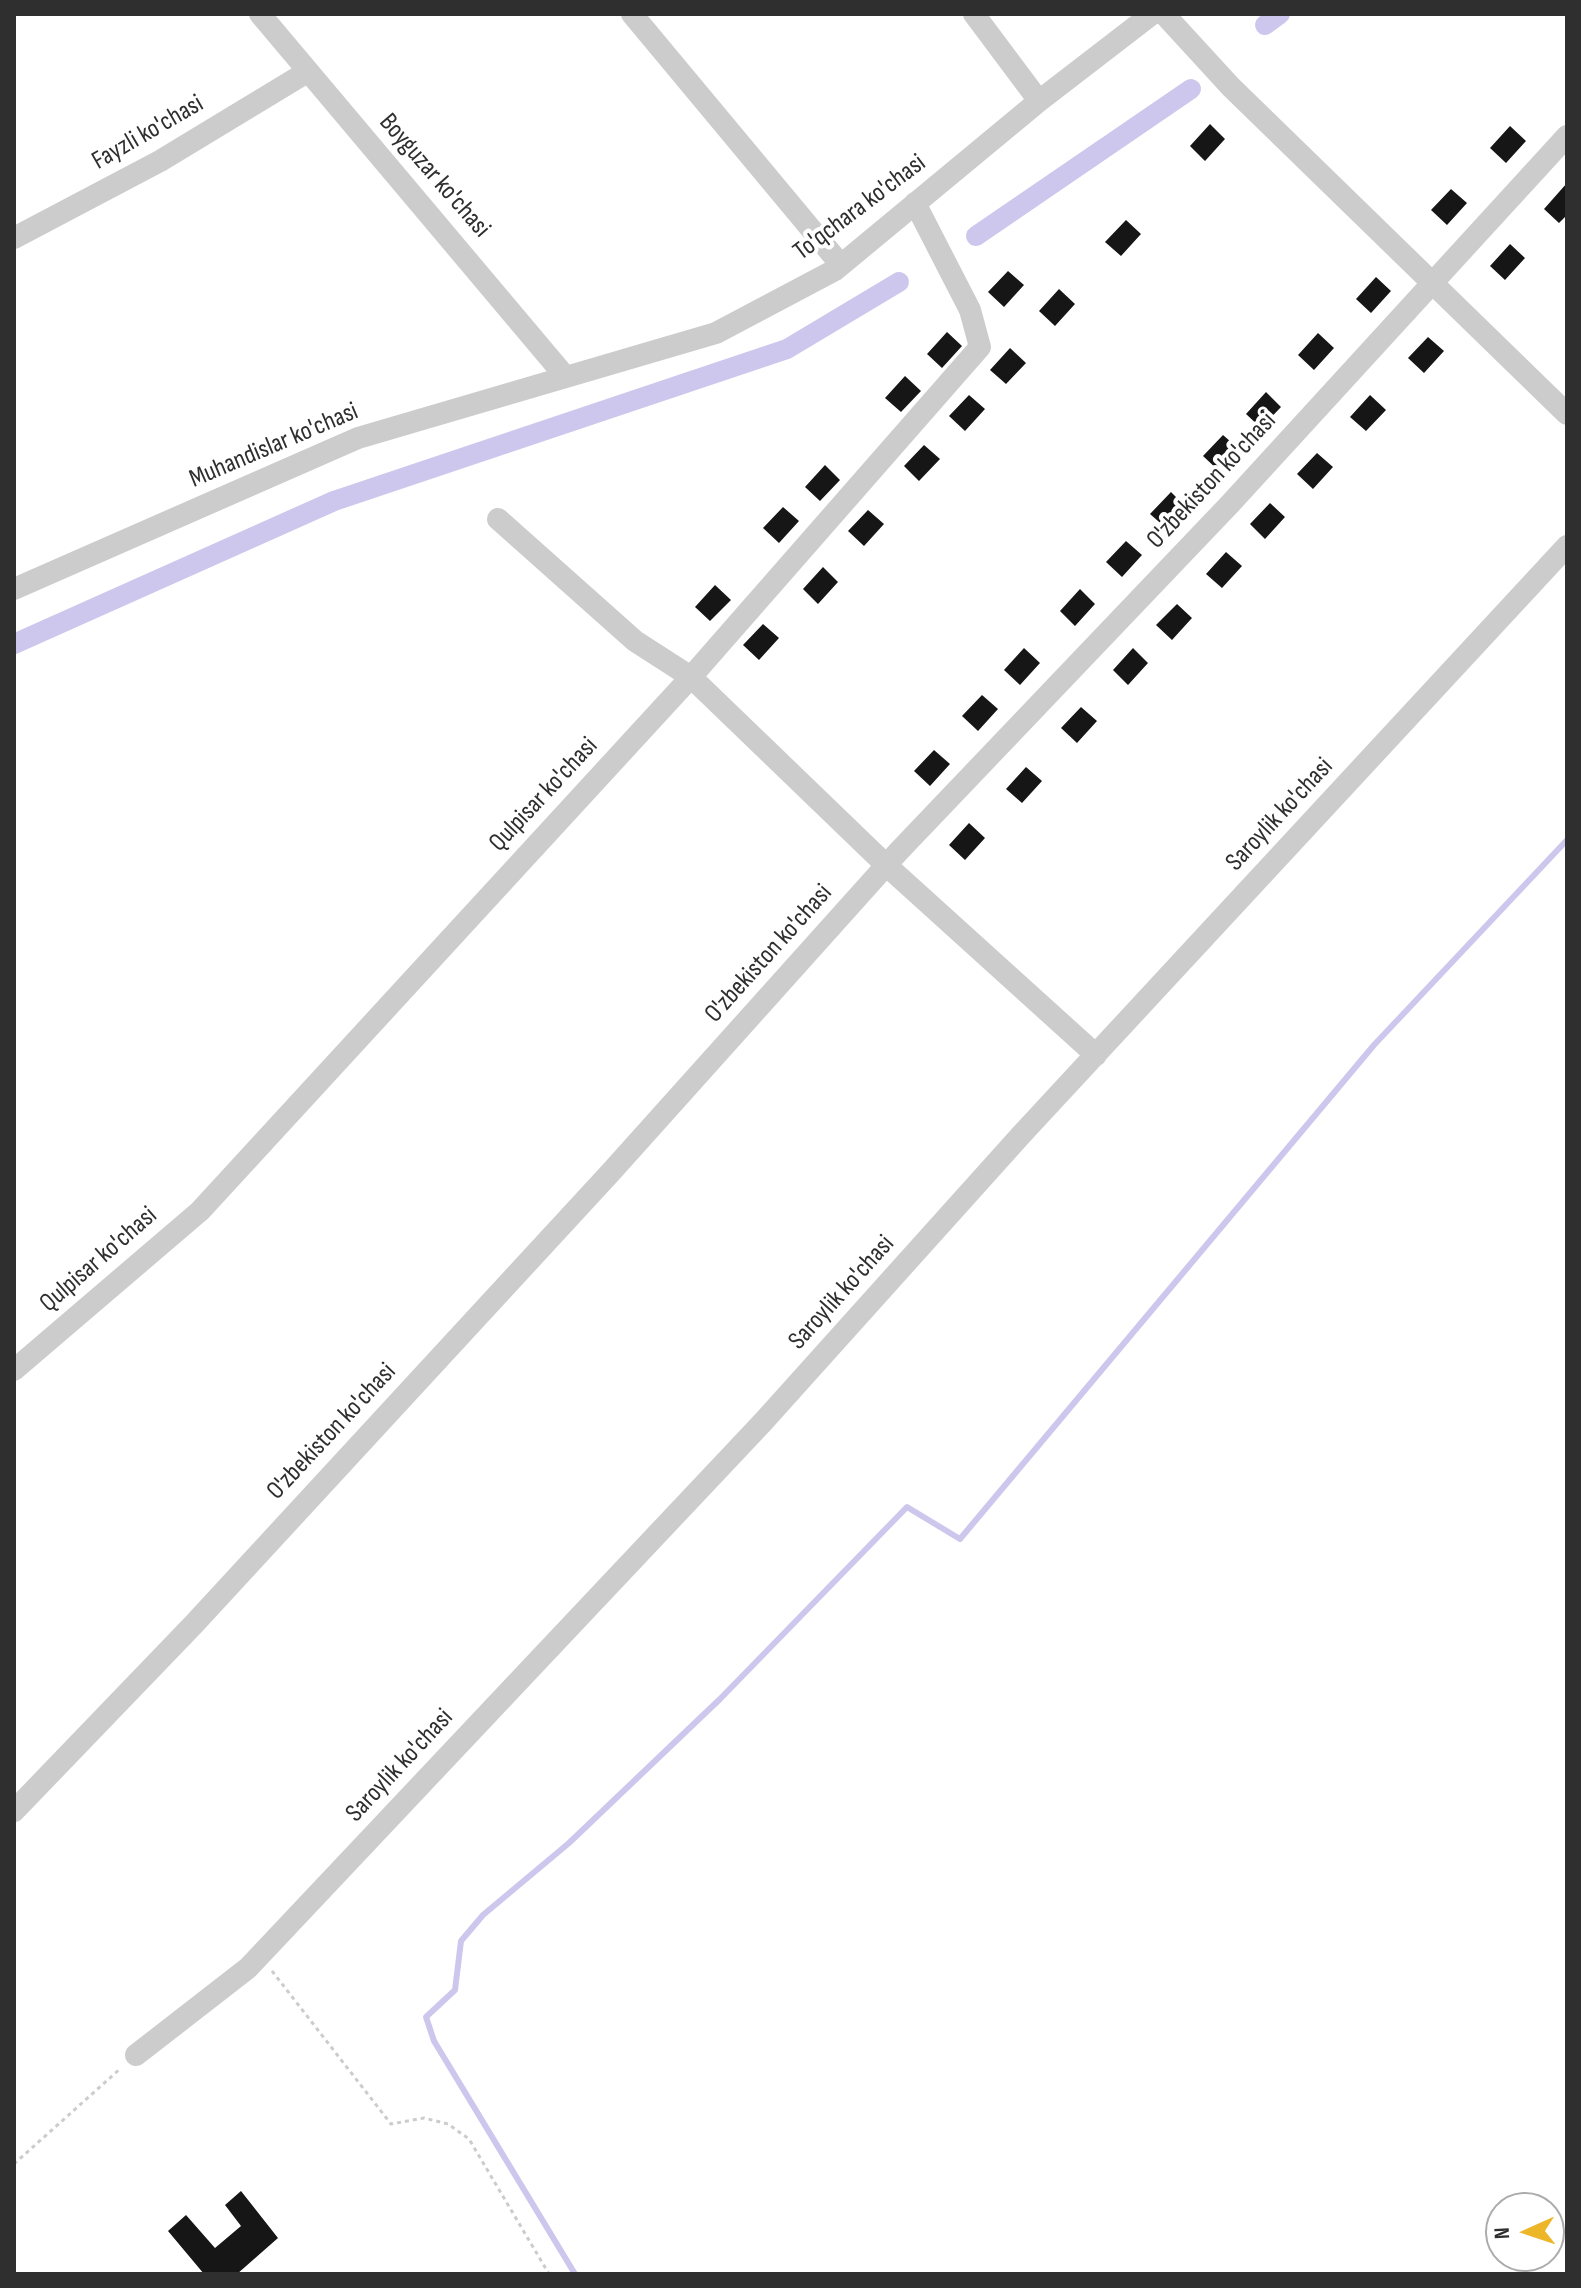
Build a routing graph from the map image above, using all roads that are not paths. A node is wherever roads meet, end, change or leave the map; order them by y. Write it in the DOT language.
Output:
graph roads {
  1 [pos="260,14"];
  2 [pos="632,14"];
  3 [pos="974,14"];
  4 [pos="1152,14"];
  5 [pos="1164,14"];
  6 [pos="307,72"];
  7 [pos="1039,101"];
  8 [pos="1567,136"];
  9 [pos="915,203"];
  10 [pos="14,238"];
  11 [pos="841,265"];
  12 [pos="1433,282"];
  13 [pos="564,375"];
  14 [pos="1567,414"];
  15 [pos="498,519"];
  16 [pos="1567,546"];
  17 [pos="14,589"];
  18 [pos="691,677"];
  19 [pos="886,865"];
  20 [pos="1096,1055"];
  21 [pos="14,1370"];
  22 [pos="14,1811"];
  23 [pos="136,2055"];
  1 -- 6 [label="street, Boyguzar ko'chasi"];
  2 -- 11 [label="street"];
  3 -- 7 [label="street"];
  4 -- 7 [label="street, To'qchara ko'chasi"];
  5 -- 12 [label="street"];
  6 -- 10 [label="street, Fayzli ko'chasi"];
  6 -- 13 [label="street, Boyguzar ko'chasi"];
  7 -- 9 [label="street, To'qchara ko'chasi"];
  8 -- 12 [label="street, O'zbekiston ko'chasi"];
  9 -- 11 [label="street, To'qchara ko'chasi"];
  9 -- 18 [label="street, Qulpisar ko'chasi"];
  11 -- 13 [label="street, To'qchara ko'chasi"];
  12 -- 14 [label="street"];
  12 -- 19 [label="street, O'zbekiston ko'chasi"];
  13 -- 17 [label="street, Muhandislar ko'chasi"];
  15 -- 18 [label="street"];
  16 -- 20 [label="street, Saroylik ko'chasi"];
  18 -- 19 [label="street"];
  18 -- 21 [label="street, Qulpisar ko'chasi"];
  19 -- 20 [label="street"];
  19 -- 22 [label="street, O'zbekiston ko'chasi"];
  20 -- 23 [label="street, Saroylik ko'chasi"];
}
